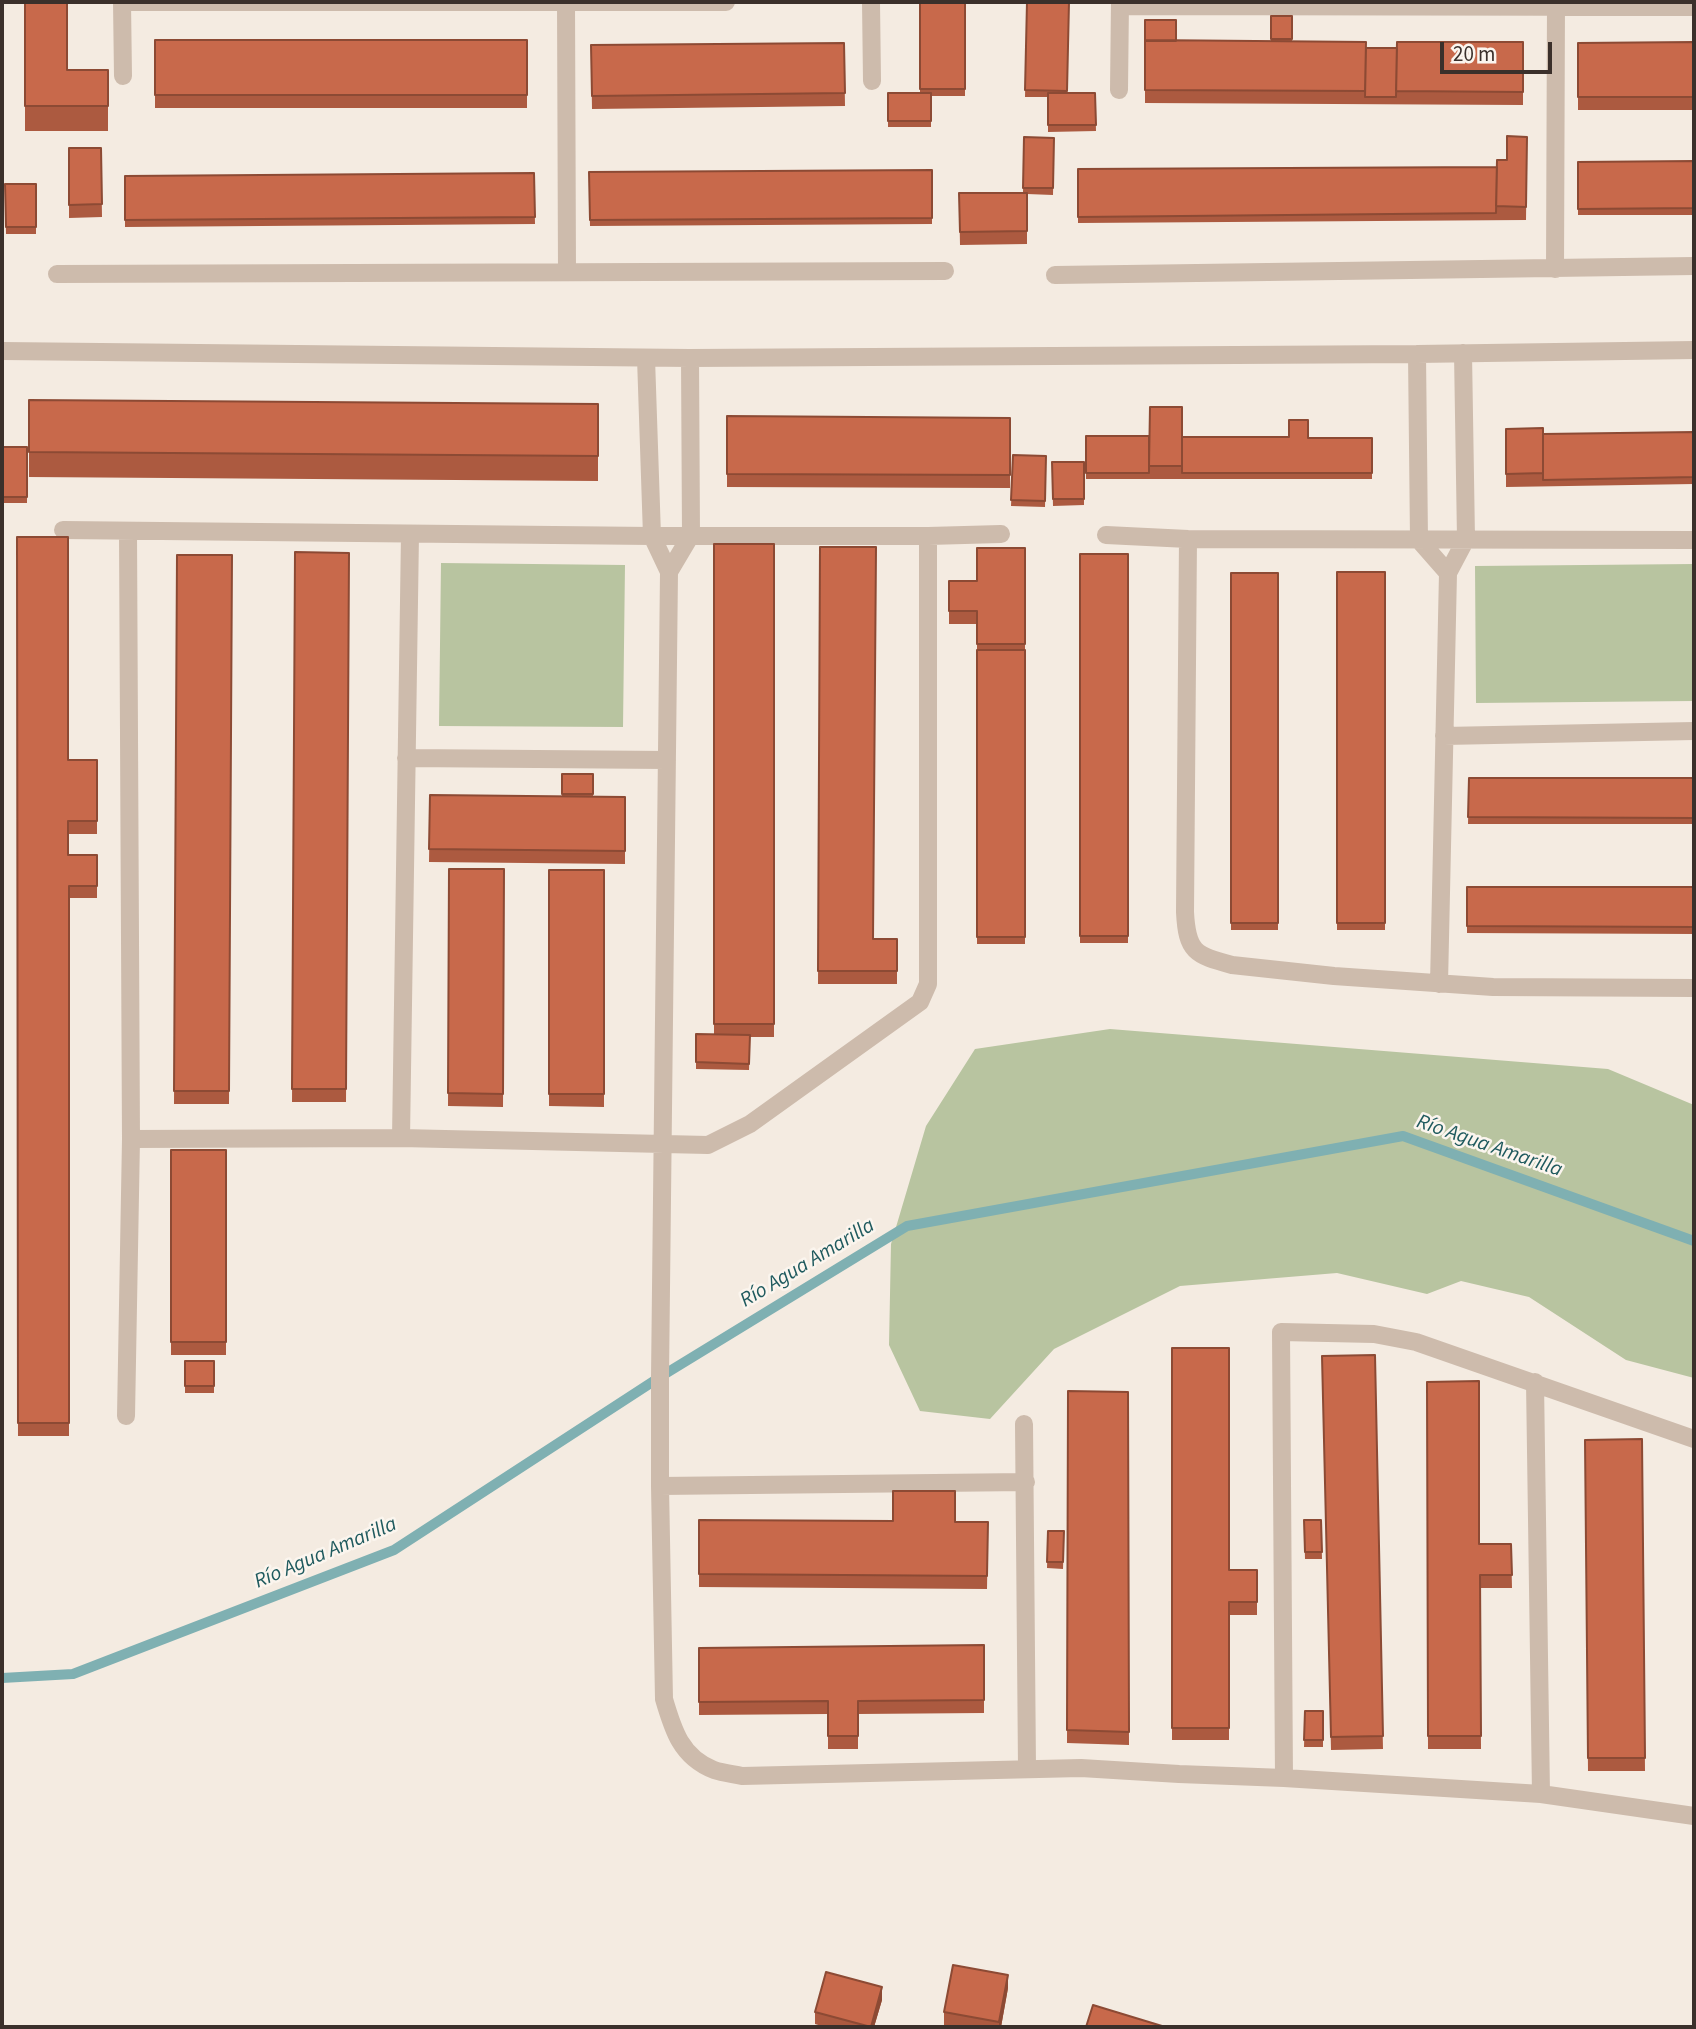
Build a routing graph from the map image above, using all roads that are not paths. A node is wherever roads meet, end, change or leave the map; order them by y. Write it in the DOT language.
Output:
graph roads {
  1 [pos="122,2"];
  2 [pos="566,2"];
  3 [pos="726,2"];
  4 [pos="871,2"];
  5 [pos="1119,4"];
  6 [pos="1556,4"];
  7 [pos="1694,7"];
  8 [pos="122,76"];
  9 [pos="872,80"];
  10 [pos="1119,90"];
  11 [pos="1694,266"];
  12 [pos="1555,269"];
  13 [pos="945,271"];
  14 [pos="567,272"];
  15 [pos="57,274"];
  16 [pos="1055,275"];
  17 [pos="1694,350"];
  18 [pos="2,351"];
  19 [pos="1464,353"];
  20 [pos="1417,354"];
  21 [pos="646,358"];
  22 [pos="690,358"];
  23 [pos="63,530"];
  24 [pos="128,532"];
  25 [pos="410,534"];
  26 [pos="1001,534"];
  27 [pos="1106,535"];
  28 [pos="652,536"];
  29 [pos="691,536"];
  30 [pos="928,536"];
  31 [pos="1188,539"];
  32 [pos="1466,539"];
  33 [pos="1419,540"];
  34 [pos="1694,540"];
  35 [pos="669,572"];
  36 [pos="1448,573"];
  37 [pos="1694,731"];
  38 [pos="1444,736"];
  39 [pos="406,758"];
  40 [pos="667,760"];
  41 [pos="1439,984"];
  42 [pos="1694,988"];
  43 [pos="401,1138"];
  44 [pos="131,1139"];
  45 [pos="662,1145"];
  46 [pos="1535,1382"];
  47 [pos="126,1416"];
  48 [pos="1024,1424"];
  49 [pos="1694,1439"];
  50 [pos="1026,1482"];
  51 [pos="660,1486"];
  52 [pos="1027,1768"];
  53 [pos="1284,1777"];
  54 [pos="1541,1794"];
  55 [pos="1694,1816"];
  1 -- 2 [label="street"];
  1 -- 8 [label="street"];
  2 -- 3 [label="street"];
  2 -- 14 [label="street"];
  4 -- 9 [label="street"];
  5 -- 6 [label="street"];
  5 -- 10 [label="street"];
  6 -- 7 [label="street"];
  6 -- 12 [label="street"];
  11 -- 12 [label="street"];
  12 -- 16 [label="street"];
  13 -- 14 [label="street"];
  14 -- 15 [label="street"];
  17 -- 19 [label="street"];
  18 -- 21 [label="street"];
  19 -- 20 [label="street"];
  19 -- 32 [label="street"];
  20 -- 22 [label="street"];
  20 -- 33 [label="street"];
  21 -- 22 [label="street"];
  21 -- 28 [label="street"];
  22 -- 29 [label="street"];
  23 -- 24 [label="street"];
  24 -- 25 [label="street"];
  24 -- 44 [label="street"];
  25 -- 28 [label="street"];
  25 -- 39 [label="street"];
  26 -- 30 [label="street"];
  27 -- 31 [label="street"];
  28 -- 29 [label="street"];
  28 -- 35 [label="street"];
  29 -- 30 [label="street"];
  29 -- 35 [label="street"];
  30 -- 45 [label="street"];
  31 -- 33 [label="street"];
  31 -- 41 [label="street"];
  32 -- 33 [label="street"];
  32 -- 34 [label="street"];
  32 -- 36 [label="street"];
  33 -- 36 [label="street"];
  35 -- 40 [label="street"];
  36 -- 38 [label="street"];
  37 -- 38 [label="street"];
  38 -- 41 [label="street"];
  39 -- 40 [label="street"];
  39 -- 43 [label="street"];
  40 -- 45 [label="street"];
  41 -- 42 [label="street"];
  43 -- 44 [label="street"];
  43 -- 45 [label="street"];
  44 -- 47 [label="street"];
  45 -- 51 [label="street"];
  46 -- 49 [label="street"];
  46 -- 53 [label="street"];
  46 -- 54 [label="street"];
  48 -- 50 [label="street"];
  50 -- 51 [label="street"];
  50 -- 52 [label="street"];
  51 -- 52 [label="street"];
  52 -- 53 [label="street"];
  53 -- 54 [label="street"];
  54 -- 55 [label="street"];
}
